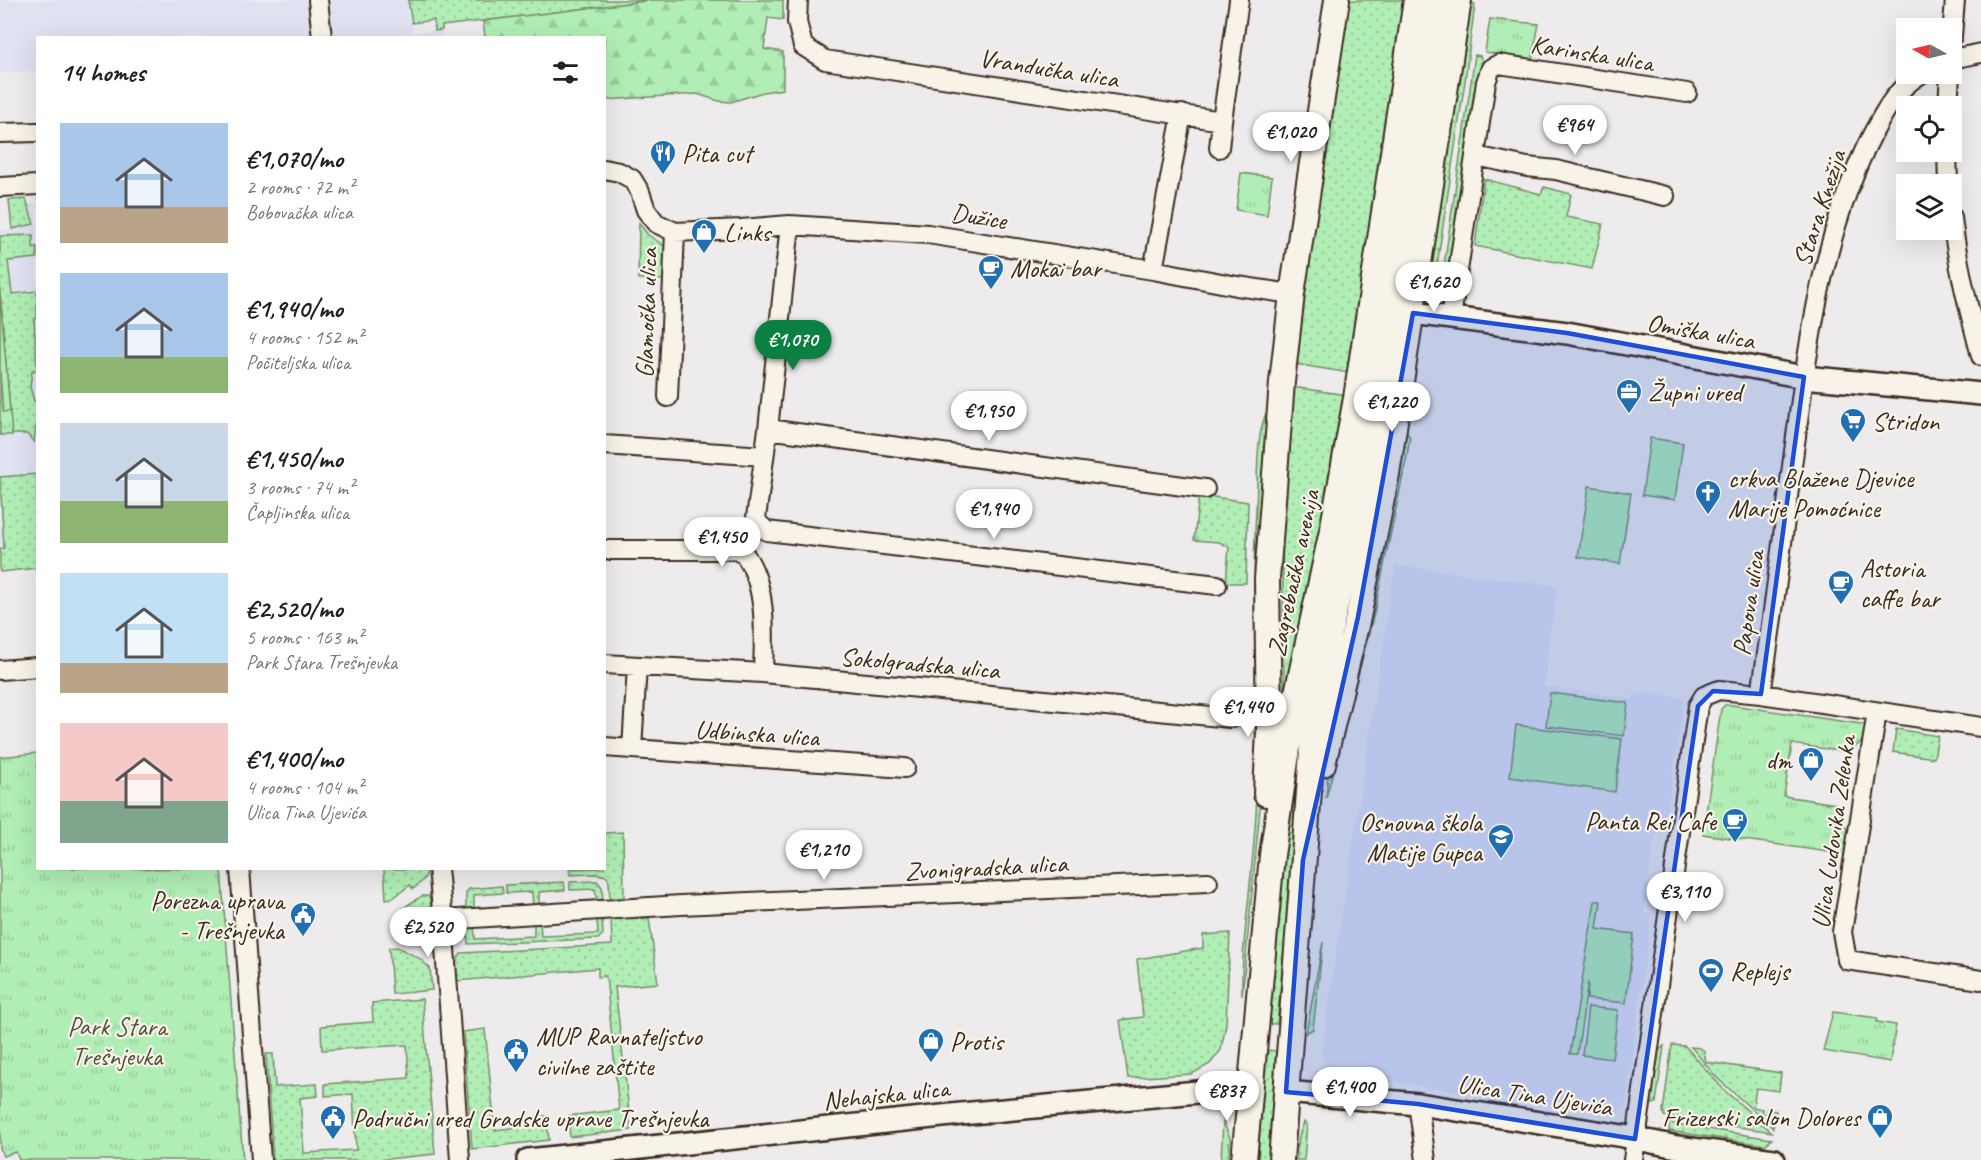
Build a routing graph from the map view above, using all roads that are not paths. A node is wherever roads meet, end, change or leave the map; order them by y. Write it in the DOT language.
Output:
graph roads {
  1 [pos="318,0"];
  2 [pos="798,0"];
  3 [pos="1235,0"];
  4 [pos="1337,0"];
  5 [pos="1416,0"];
  6 [pos="1436,0"];
  7 [pos="1459,0"];
  8 [pos="1954,0"];
  9 [pos="1953,18"];
  10 [pos="322,36"];
  11 [pos="1981,53"];
  12 [pos="1962,57"];
  13 [pos="1906,84"];
  14 [pos="1687,93"];
  15 [pos="1182,114"];
  16 [pos="1222,121"];
  17 [pos="36,132"];
  18 [pos="0,133"];
  19 [pos="1219,147"];
  20 [pos="1476,156"];
  21 [pos="606,169"];
  22 [pos="36,185"];
  23 [pos="0,187"];
  24 [pos="1665,196"];
  25 [pos="790,225"];
  26 [pos="675,232"];
  27 [pos="1954,240"];
  28 [pos="1153,270"];
  29 [pos="1292,294"];
  30 [pos="1413,313"];
  31 [pos="1451,318"];
  32 [pos="1981,356"];
  33 [pos="1804,376"];
  34 [pos="1981,394"];
  35 [pos="668,397"];
  36 [pos="768,429"];
  37 [pos="606,445"];
  38 [pos="764,456"];
  39 [pos="1205,489"];
  40 [pos="606,550"];
  41 [pos="1217,585"];
  42 [pos="606,664"];
  43 [pos="637,666"];
  44 [pos="36,667"];
  45 [pos="0,670"];
  46 [pos="763,673"];
  47 [pos="1761,694"];
  48 [pos="1877,711"];
  49 [pos="1231,718"];
  50 [pos="1981,727"];
  51 [pos="606,747"];
  52 [pos="632,749"];
  53 [pos="905,768"];
  54 [pos="1303,860"];
  55 [pos="240,870"];
  56 [pos="438,870"];
  57 [pos="1208,882"];
  58 [pos="1269,892"];
  59 [pos="443,920"];
  60 [pos="1981,980"];
  61 [pos="1251,1087"];
  62 [pos="1286,1092"];
  63 [pos="1418,1104"];
  64 [pos="1634,1149"];
  65 [pos="654,1153"];
  66 [pos="261,1160"];
  67 [pos="460,1160"];
  68 [pos="528,1160"];
  69 [pos="1244,1160"];
  70 [pos="1281,1160"];
  71 [pos="1426,1160"];
  72 [pos="1774,1160"];
  1 -- 10 [label="street"];
  2 -- 15 [label="street, Vrandučka ulica"];
  3 -- 16 [label="street"];
  4 -- 29 [label="main road"];
  5 -- 58 [label="main road, Zagrebačka avenija"];
  6 -- 54 [label="main road, Zagrebačka avenija"];
  7 -- 30 [label="main road"];
  8 -- 9 [label="street"];
  11 -- 12 [label="street"];
  13 -- 33 [label="street, Stara Knežija"];
  14 -- 20 [label="street, Karinska ulica"];
  15 -- 16 [label="street"];
  15 -- 28 [label="street"];
  16 -- 19 [label="street"];
  17 -- 18 [label="street"];
  20 -- 24 [label="street"];
  20 -- 31 [label="street"];
  21 -- 26 [label="street, Dužice"];
  22 -- 23 [label="street"];
  25 -- 26 [label="street, Dužice"];
  25 -- 28 [label="street, Dužice"];
  25 -- 36 [label="street"];
  26 -- 35 [label="street, Glamočka ulica"];
  27 -- 32 [label="street"];
  28 -- 29 [label="street, Dužice"];
  29 -- 58 [label="main road"];
  30 -- 31 [label="street, Omiška ulica"];
  30 -- 54 [label="main road"];
  31 -- 33 [label="street, Omiška ulica"];
  33 -- 34 [label="street, Omiška ulica"];
  33 -- 47 [label="street, Papova ulica"];
  36 -- 38 [label="street"];
  36 -- 39 [label="street"];
  37 -- 38 [label="street"];
  38 -- 41 [label="street"];
  40 -- 46 [label="street"];
  42 -- 43 [label="street, Sokolgradska ulica"];
  43 -- 46 [label="street, Sokolgradska ulica"];
  43 -- 52 [label="street"];
  44 -- 45 [label="street"];
  46 -- 49 [label="street, Sokolgradska ulica"];
  47 -- 48 [label="street, Ulica Ludovika Zelenka"];
  47 -- 64 [label="street, Ulica Ludovika Zelenka"];
  48 -- 50 [label="street, Ulica Ludovika Zelenka"];
  48 -- 60 [label="street, Ulica Ludovika Zelenka"];
  51 -- 52 [label="street, Udbinska ulica"];
  52 -- 53 [label="street, Udbinska ulica"];
  54 -- 62 [label="main road, Zagrebačka avenija"];
  55 -- 66 [label="street"];
  56 -- 59 [label="street"];
  57 -- 59 [label="street, Zvonigradska ulica"];
  58 -- 61 [label="main road, Zagrebačka avenija"];
  59 -- 67 [label="street"];
  61 -- 65 [label="street, Nehajska ulica"];
  61 -- 69 [label="main road, Zagrebačka avenija"];
  62 -- 63 [label="street, Ulica Tina Ujevića"];
  62 -- 70 [label="main road, Zagrebačka avenija"];
  63 -- 64 [label="street, Ulica Tina Ujevića"];
  63 -- 71 [label="street"];
  64 -- 72 [label="street, Ulica Tina Ujevića"];
  65 -- 68 [label="street, Nehajska ulica"];
}
